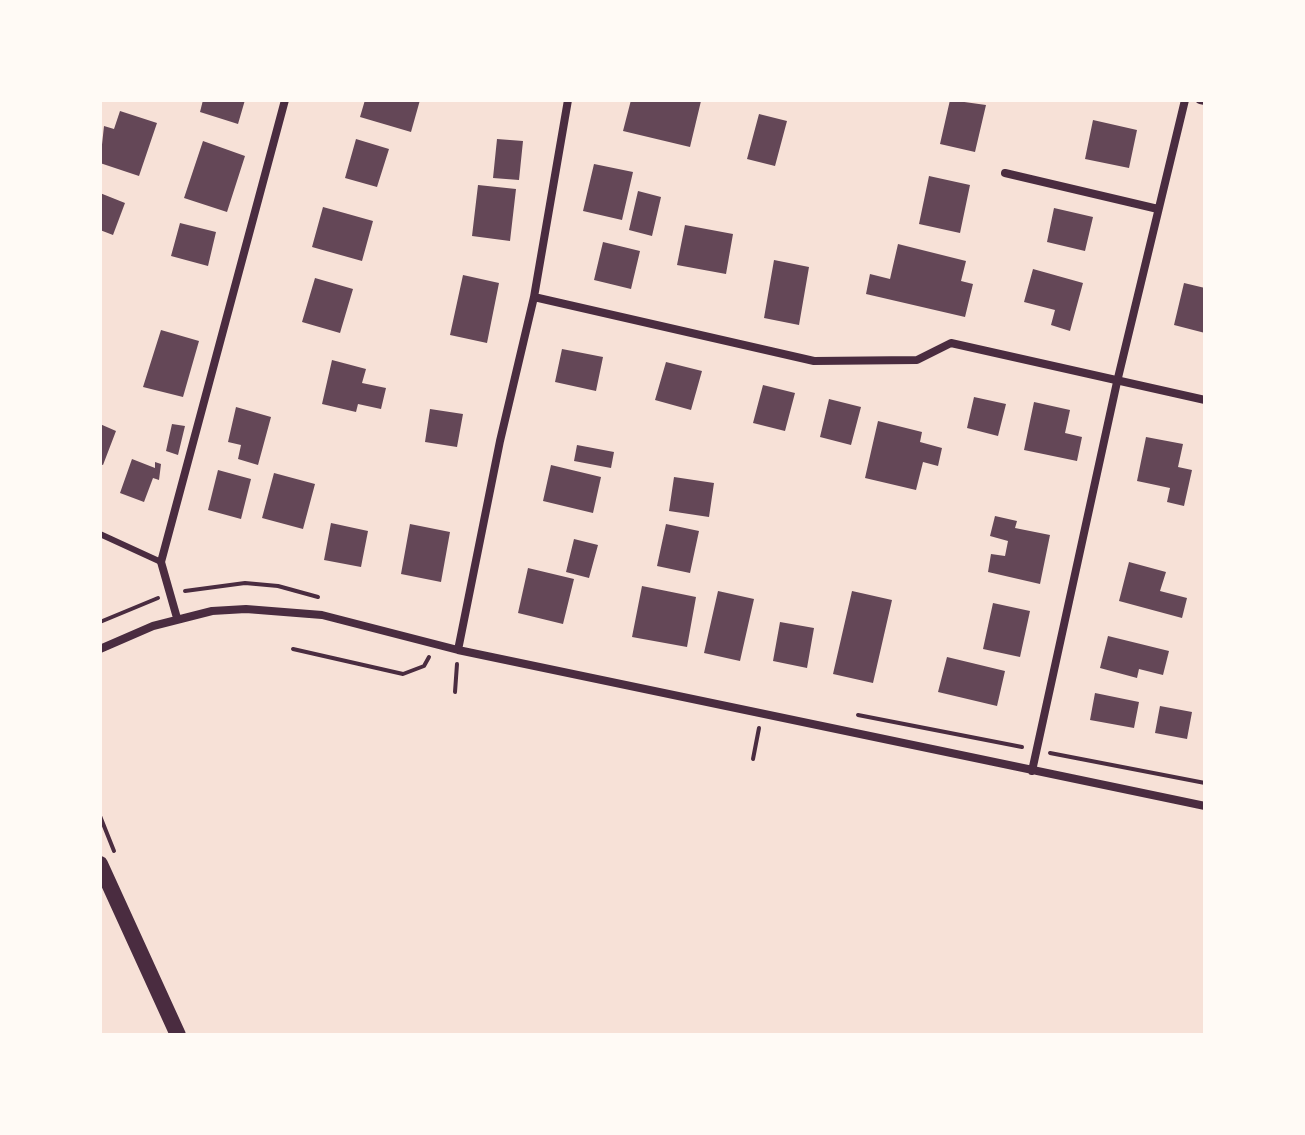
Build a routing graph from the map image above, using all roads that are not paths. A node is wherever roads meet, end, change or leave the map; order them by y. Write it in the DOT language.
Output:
graph roads {
  1 [pos="285,100"];
  2 [pos="568,100"];
  3 [pos="1185,100"];
  4 [pos="1005,173"];
  5 [pos="1158,209"];
  6 [pos="534,297"];
  7 [pos="1117,382"];
  8 [pos="1205,400"];
  9 [pos="100,534"];
  10 [pos="161,562"];
  11 [pos="177,618"];
  12 [pos="100,649"];
  13 [pos="458,650"];
  14 [pos="1032,771"];
  15 [pos="1205,806"];
  16 [pos="100,864"];
  17 [pos="178,1035"];
  1 -- 10 [label="street"];
  2 -- 6 [label="street"];
  3 -- 5 [label="street"];
  4 -- 5 [label="street"];
  5 -- 7 [label="street"];
  6 -- 7 [label="street"];
  6 -- 13 [label="street"];
  7 -- 8 [label="street"];
  7 -- 14 [label="street"];
  9 -- 10 [label="lane"];
  10 -- 11 [label="street"];
  11 -- 12 [label="street"];
  11 -- 13 [label="street"];
  13 -- 14 [label="street"];
  14 -- 15 [label="street"];
  16 -- 17 [label="main road"];
}
